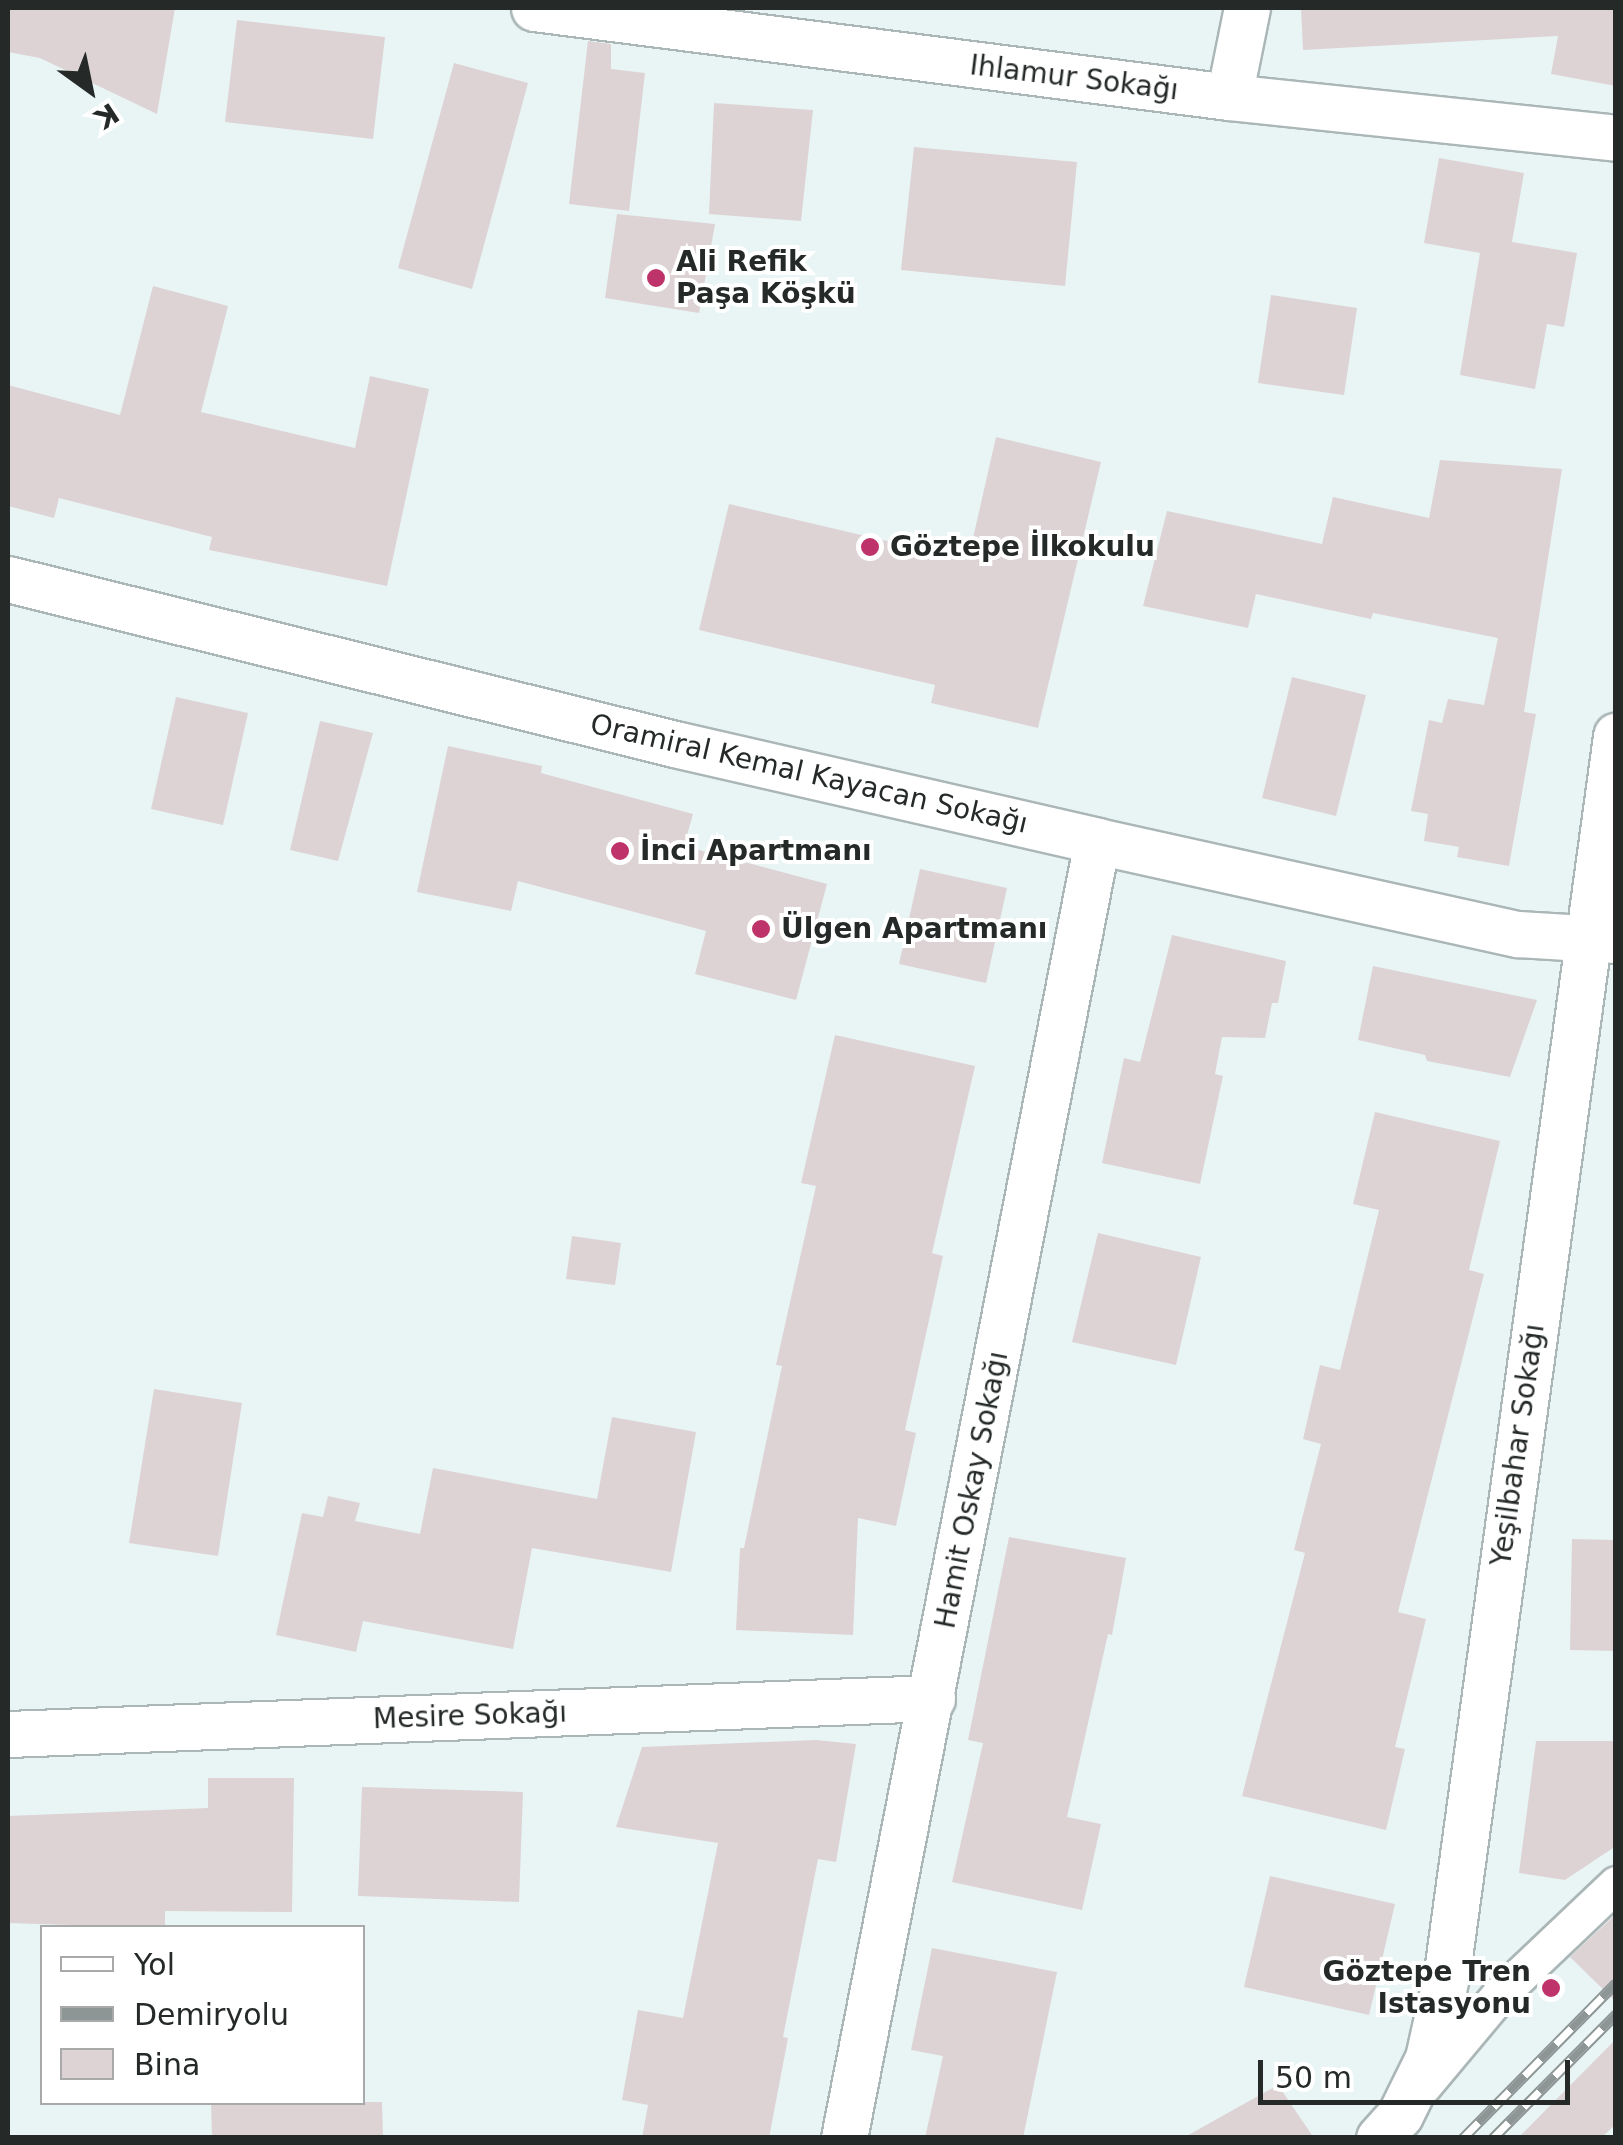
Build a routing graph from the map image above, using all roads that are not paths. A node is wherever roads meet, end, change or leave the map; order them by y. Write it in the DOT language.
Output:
graph roads {
  1 [pos="534,8"];
  2 [pos="1247,8"];
  3 [pos="791,25"];
  4 [pos="1229,97"];
  5 [pos="1616,138"];
  6 [pos="8,578"];
  7 [pos="1616,736"];
  8 [pos="1097,841"];
  9 [pos="1601,940"];
  10 [pos="932,1698"];
  11 [pos="8,1734"];
  12 [pos="1616,1884"];
  13 [pos="1389,2126"];
  14 [pos="844,2138"];
  1 -- 3 [label="street, Ihlamur Sokağı"];
  2 -- 4 [label="street"];
  3 -- 4 [label="street, Ihlamur Sokağı"];
  4 -- 5 [label="street, Ihlamur Sokağı"];
  6 -- 8 [label="street, Oramiral Kemal Kayacan Sokağı"];
  7 -- 9 [label="street, Yeşilbahar Sokağı"];
  8 -- 9 [label="street, Oramiral Kemal Kayacan Sokağı"];
  8 -- 10 [label="street, Hamit Oskay Sokağı"];
  9 -- 13 [label="street, Yeşilbahar Sokağı"];
  10 -- 11 [label="street, Mesire Sokağı"];
  10 -- 14 [label="street, Hamit Oskay Sokağı"];
  12 -- 13 [label="street"];
}
